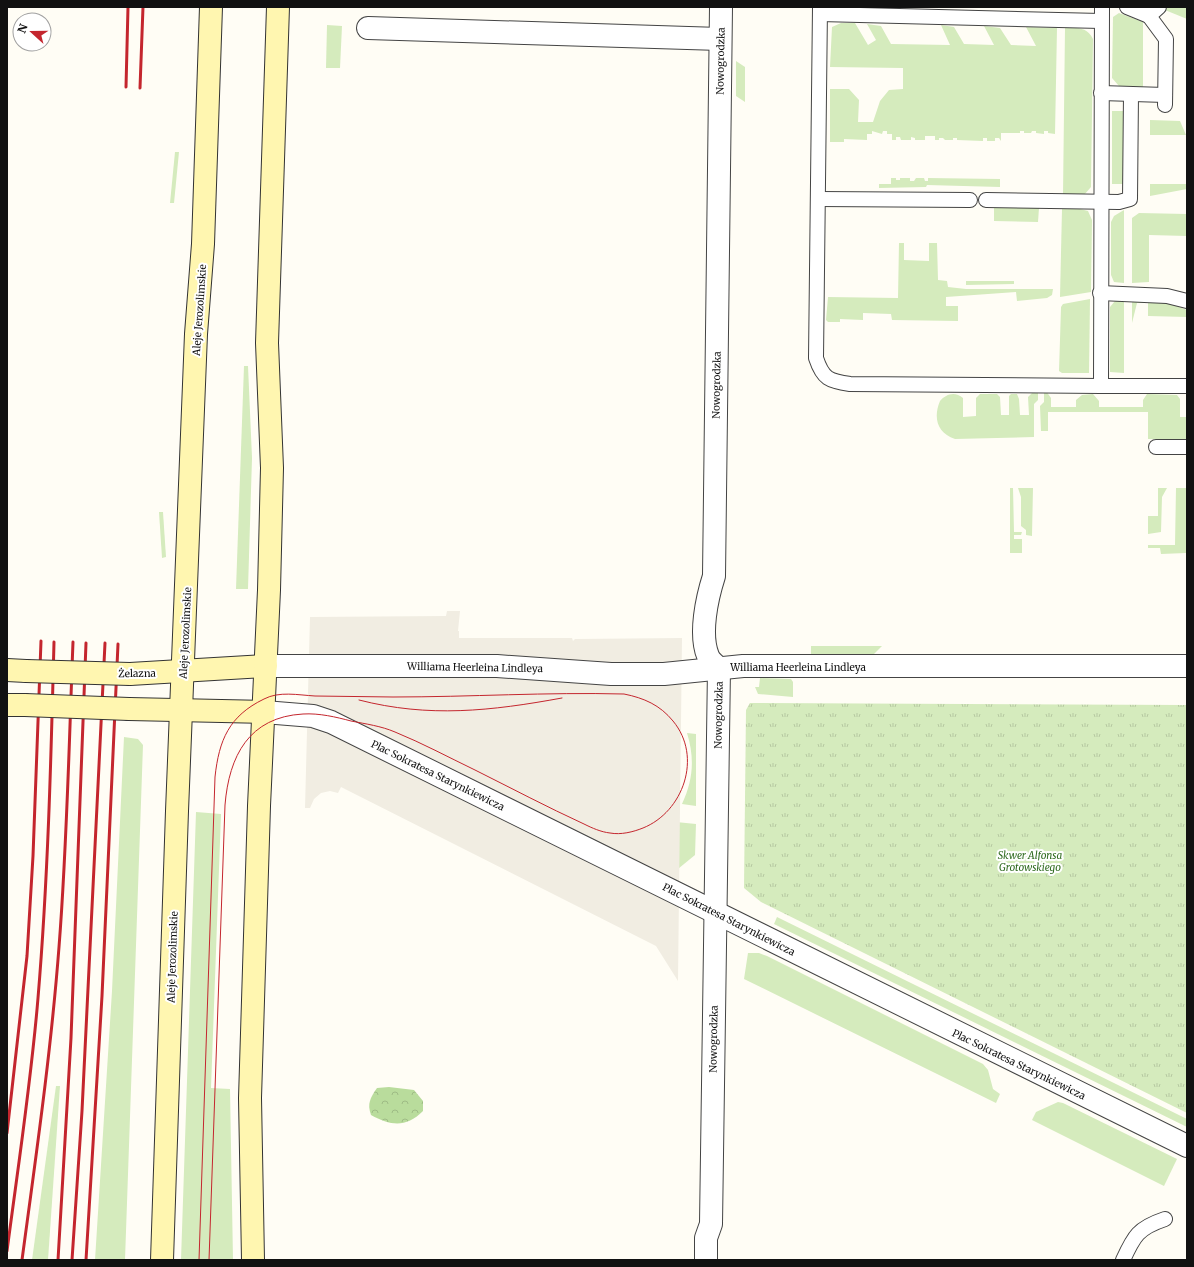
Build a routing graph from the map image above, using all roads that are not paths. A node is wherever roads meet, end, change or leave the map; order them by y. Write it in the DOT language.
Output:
graph roads {
  1 [pos="211,7"];
  2 [pos="278,7"];
  3 [pos="721,7"];
  4 [pos="1127,7"];
  5 [pos="820,11"];
  6 [pos="1154,11"];
  7 [pos="1102,14"];
  8 [pos="368,28"];
  9 [pos="720,39"];
  10 [pos="1101,93"];
  11 [pos="1131,94"];
  12 [pos="819,199"];
  13 [pos="970,200"];
  14 [pos="986,200"];
  15 [pos="1101,202"];
  16 [pos="1100,294"];
  17 [pos="1187,301"];
  18 [pos="1101,386"];
  19 [pos="1187,386"];
  20 [pos="1156,447"];
  21 [pos="1187,447"];
  22 [pos="1187,666"];
  23 [pos="719,668"];
  24 [pos="17,670"];
  25 [pos="262,670"];
  26 [pos="183,672"];
  27 [pos="16,705"];
  28 [pos="181,710"];
  29 [pos="264,712"];
  30 [pos="714,912"];
  31 [pos="1187,1146"];
  32 [pos="1165,1219"];
  33 [pos="162,1260"];
  34 [pos="253,1260"];
  35 [pos="706,1260"];
  36 [pos="1123,1260"];
  1 -- 26 [label="main road, Aleje Jerozolimskie"];
  2 -- 25 [label="main road"];
  3 -- 9 [label="street, Nowogrodzka"];
  4 -- 6 [label="lane"];
  5 -- 7 [label="lane"];
  5 -- 12 [label="lane"];
  6 -- 11 [label="lane"];
  7 -- 10 [label="lane"];
  8 -- 9 [label="street"];
  9 -- 23 [label="street, Nowogrodzka"];
  10 -- 11 [label="lane"];
  10 -- 15 [label="lane"];
  11 -- 15 [label="lane"];
  12 -- 13 [label="lane"];
  12 -- 18 [label="lane"];
  14 -- 15 [label="lane"];
  15 -- 16 [label="lane"];
  16 -- 17 [label="lane"];
  16 -- 18 [label="lane"];
  18 -- 19 [label="lane"];
  20 -- 21 [label="lane"];
  22 -- 23 [label="street, Williama Heerleina Lindleya"];
  23 -- 25 [label="street, Williama Heerleina Lindleya"];
  23 -- 30 [label="street, Nowogrodzka"];
  24 -- 26 [label="main road, Żelazna, bridge"];
  25 -- 26 [label="main road, Żelazna"];
  25 -- 29 [label="main road"];
  26 -- 28 [label="main road, Aleje Jerozolimskie"];
  27 -- 28 [label="main road, bridge"];
  28 -- 29 [label="main road"];
  28 -- 33 [label="main road, Aleje Jerozolimskie"];
  29 -- 30 [label="street, Plac Sokratesa Starynkiewicza"];
  29 -- 34 [label="main road"];
  30 -- 31 [label="street, Plac Sokratesa Starynkiewicza"];
  30 -- 35 [label="street, Nowogrodzka"];
  32 -- 36 [label="lane"];
}
